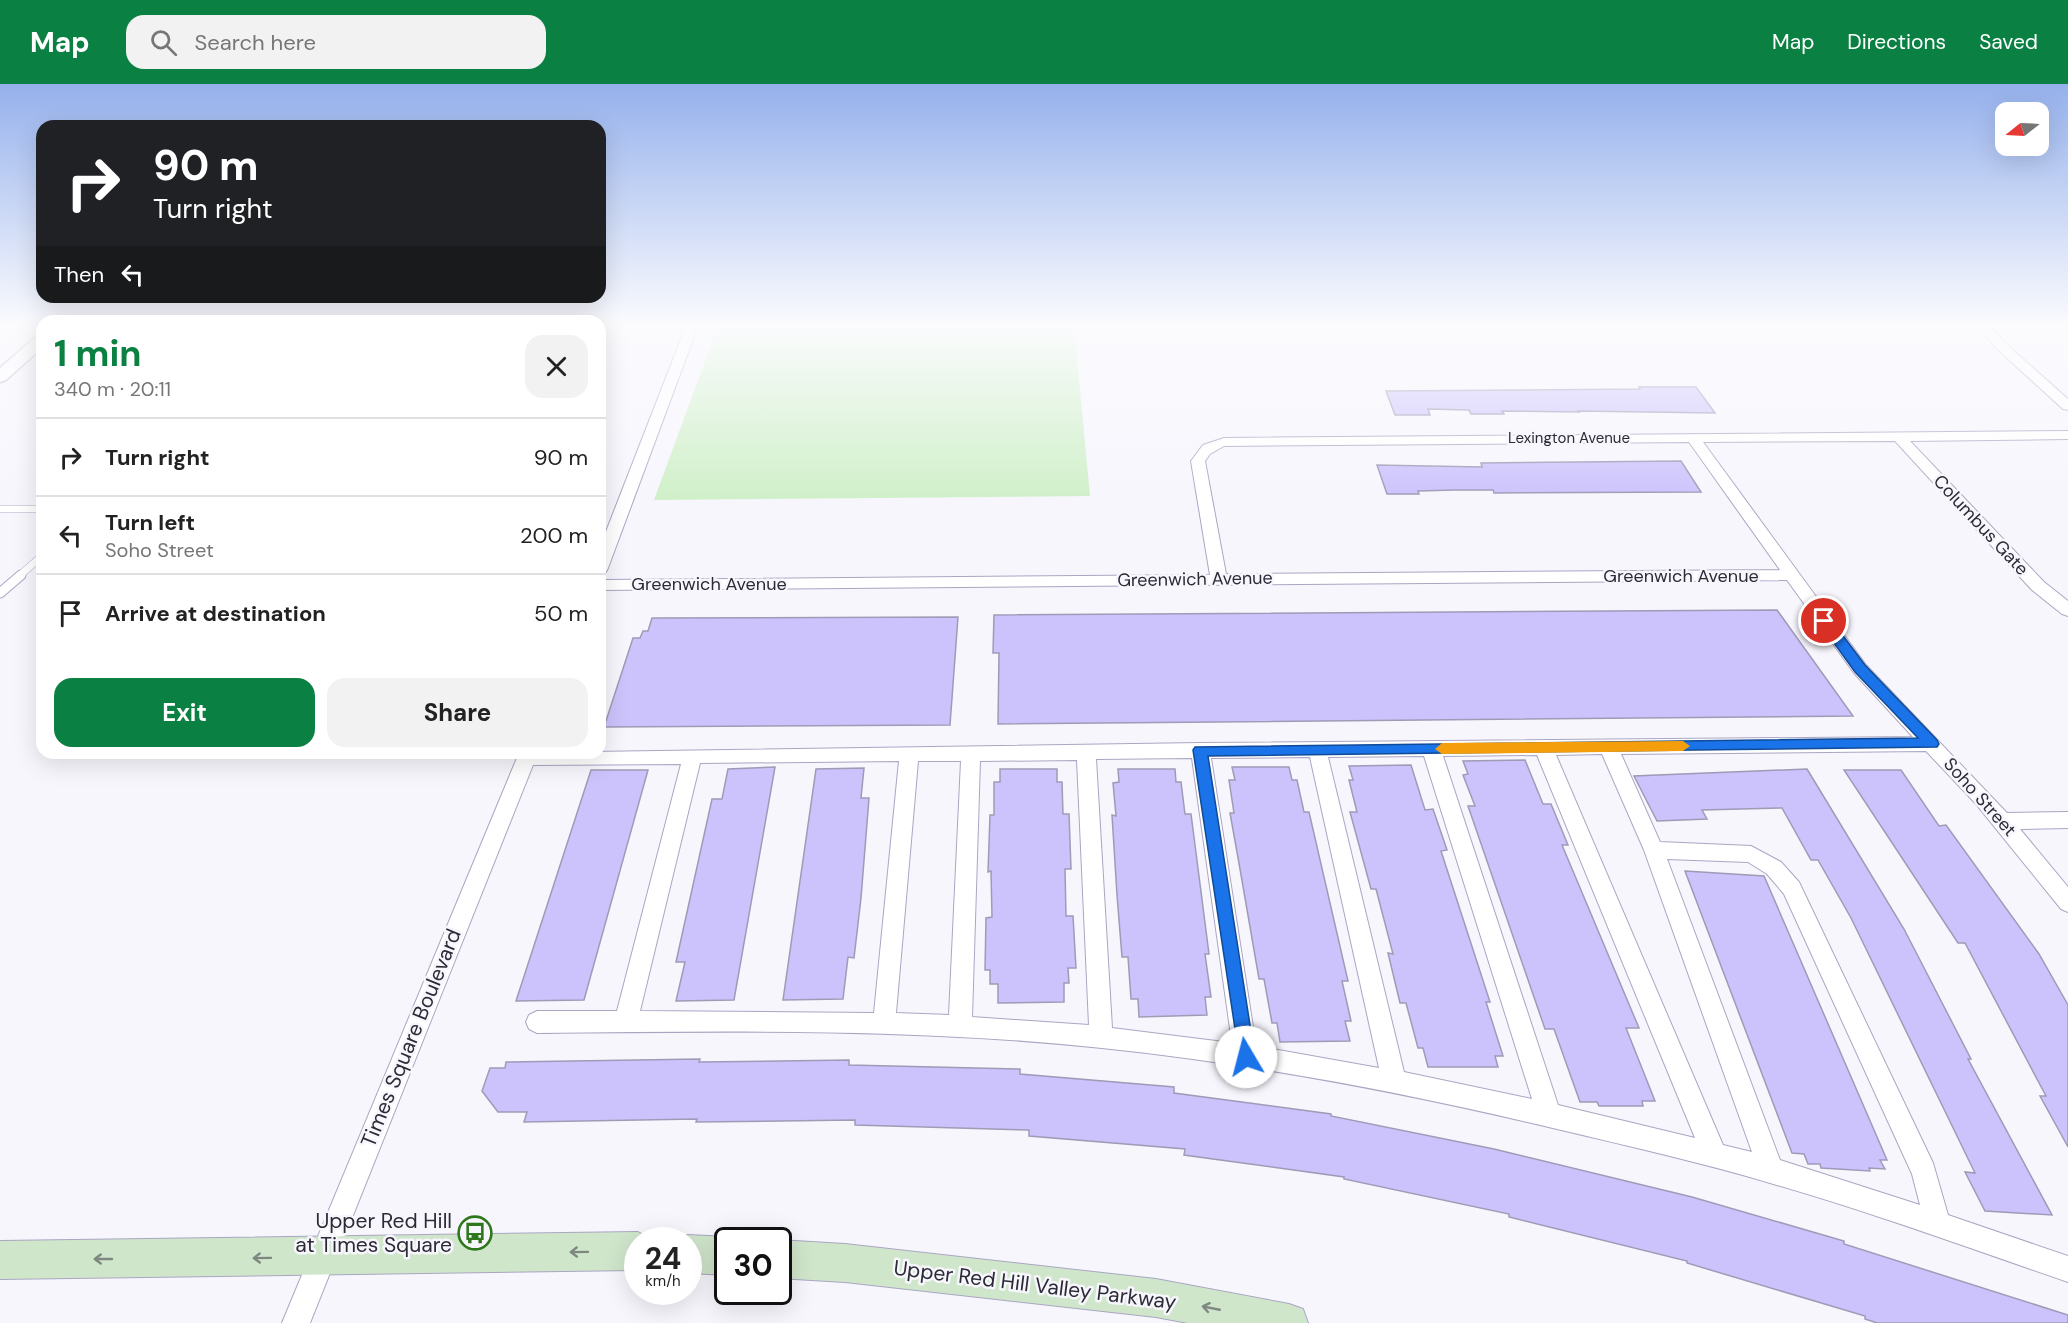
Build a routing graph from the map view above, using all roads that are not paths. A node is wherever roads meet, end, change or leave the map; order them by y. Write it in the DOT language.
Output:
graph roads {
  1 [pos="670,384"];
  2 [pos="2043,384"];
  3 [pos="2068,406"];
  4 [pos="2068,435"];
  5 [pos="1898,436"];
  6 [pos="1692,437"];
  7 [pos="0,509"];
  8 [pos="36,509"];
  9 [pos="606,552"];
  10 [pos="36,561"];
  11 [pos="1791,575"];
  12 [pos="1219,579"];
  13 [pos="606,585"];
  14 [pos="0,593"];
  15 [pos="2068,610"];
  16 [pos="1932,744"];
  17 [pos="1608,747"];
  18 [pos="1431,748"];
  19 [pos="1317,749"];
  20 [pos="1544,749"];
  21 [pos="1200,750"];
  22 [pos="971,753"];
  23 [pos="1086,753"];
  24 [pos="909,754"];
  25 [pos="606,755"];
  26 [pos="692,756"];
  27 [pos="525,759"];
  28 [pos="2068,820"];
  29 [pos="2002,821"];
  30 [pos="1654,850"];
  31 [pos="2068,903"];
  32 [pos="626,1021"];
  33 [pos="537,1022"];
  34 [pos="884,1024"];
  35 [pos="960,1027"];
  36 [pos="1101,1037"];
  37 [pos="1246,1057"];
  38 [pos="1394,1081"];
  39 [pos="1550,1115"];
  40 [pos="1715,1155"];
  41 [pos="1771,1170"];
  42 [pos="1938,1225"];
  43 [pos="624,1251"];
  44 [pos="321,1257"];
  45 [pos="17,1259"];
  46 [pos="792,1260"];
  47 [pos="2068,1269"];
  48 [pos="296,1323"];
  49 [pos="1289,1323"];
  1 -- 9 [label="street"];
  2 -- 3 [label="street"];
  4 -- 5 [label="street, Lexington Avenue"];
  5 -- 6 [label="street, Lexington Avenue"];
  5 -- 15 [label="street, Columbus Gate"];
  6 -- 11 [label="street, Soho Street"];
  6 -- 12 [label="street, Lexington Avenue"];
  7 -- 8 [label="lane"];
  10 -- 14 [label="lane"];
  11 -- 12 [label="street, Greenwich Avenue"];
  11 -- 16 [label="street, Soho Street"];
  12 -- 13 [label="street, Greenwich Avenue"];
  16 -- 17 [label="street"];
  16 -- 29 [label="street, Soho Street"];
  17 -- 20 [label="street"];
  17 -- 30 [label="street"];
  18 -- 19 [label="street"];
  18 -- 20 [label="street"];
  18 -- 39 [label="street"];
  19 -- 21 [label="street"];
  19 -- 38 [label="street"];
  20 -- 40 [label="street"];
  21 -- 23 [label="street"];
  21 -- 37 [label="street"];
  22 -- 23 [label="street"];
  22 -- 24 [label="street"];
  22 -- 35 [label="street"];
  23 -- 36 [label="street"];
  24 -- 26 [label="street"];
  24 -- 34 [label="street"];
  25 -- 26 [label="street"];
  26 -- 32 [label="street"];
  27 -- 44 [label="street, Times Square Boulevard"];
  28 -- 29 [label="street"];
  29 -- 31 [label="street, Soho Street"];
  30 -- 41 [label="street"];
  30 -- 42 [label="street"];
  32 -- 33 [label="street"];
  32 -- 34 [label="street"];
  34 -- 35 [label="street"];
  35 -- 36 [label="street"];
  36 -- 37 [label="street"];
  37 -- 38 [label="street"];
  38 -- 39 [label="street"];
  39 -- 40 [label="street"];
  40 -- 41 [label="street"];
  41 -- 42 [label="street"];
  42 -- 47 [label="street"];
  43 -- 44 [label="main road, one-way"];
  44 -- 45 [label="main road, one-way"];
  44 -- 48 [label="street, Times Square Boulevard"];
  49 -- 46 [label="main road, Upper Red Hill Valley Parkway, one-way"];
}
